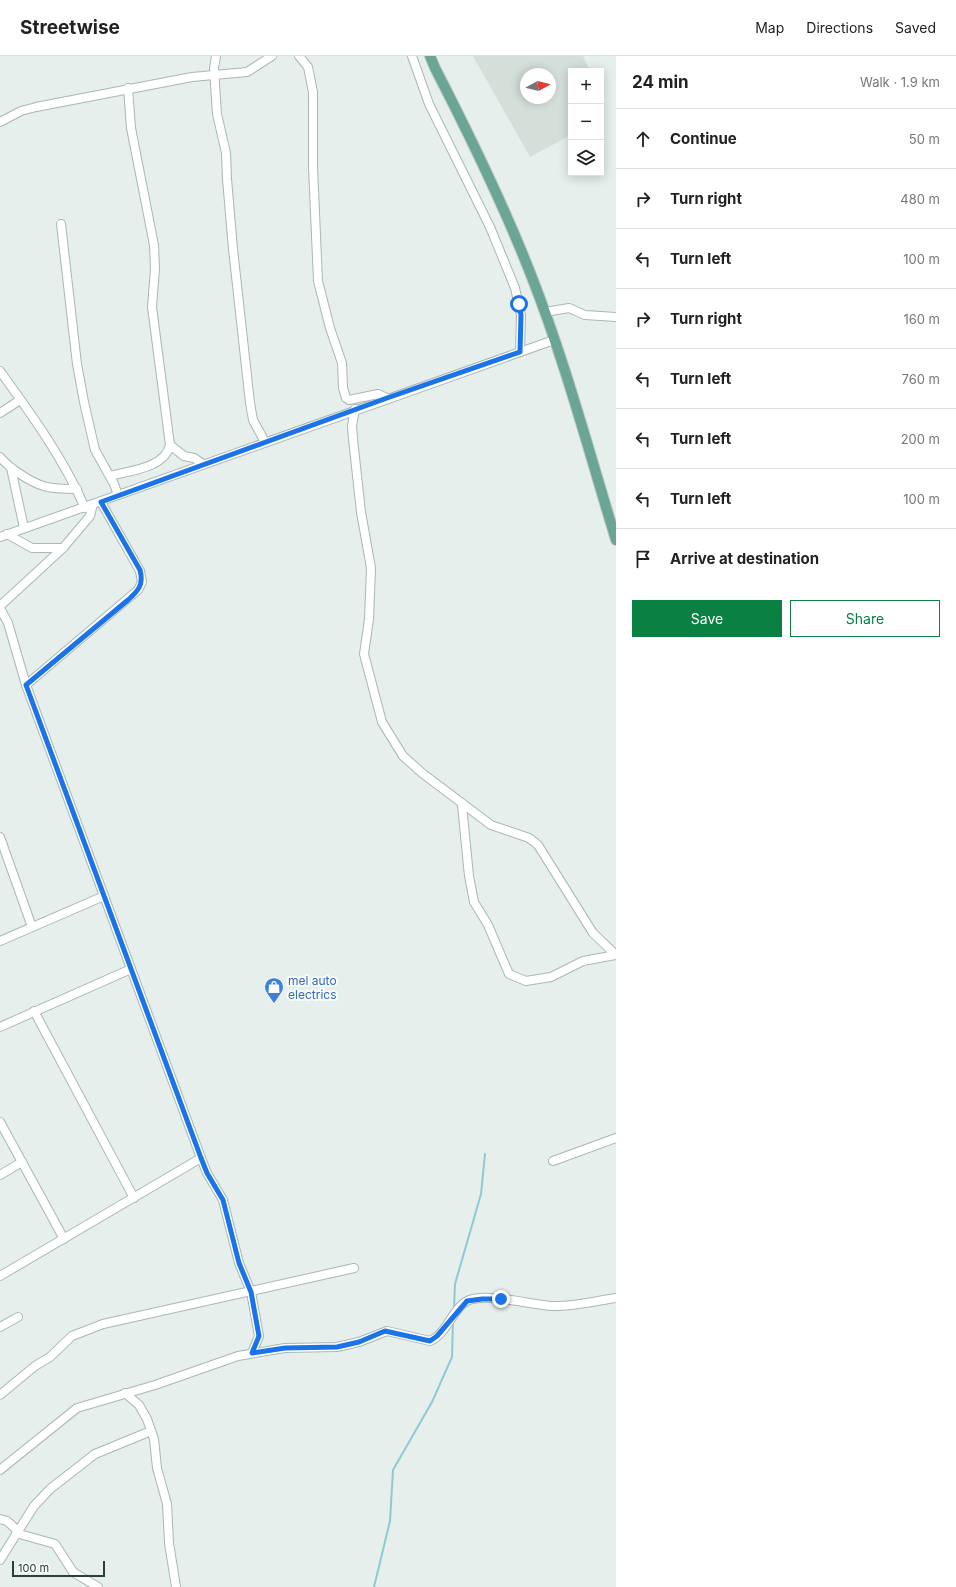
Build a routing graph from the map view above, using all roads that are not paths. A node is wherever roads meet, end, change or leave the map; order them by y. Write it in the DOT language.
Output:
graph roads {
  1 [pos="216,56"];
  2 [pos="272,56"];
  3 [pos="299,56"];
  4 [pos="412,56"];
  5 [pos="425,56"];
  6 [pos="430,56"];
  7 [pos="435,68"];
  8 [pos="214,74"];
  9 [pos="128,88"];
  10 [pos="0,122"];
  11 [pos="61,224"];
  12 [pos="544,312"];
  13 [pos="616,317"];
  14 [pos="554,340"];
  15 [pos="520,352"];
  16 [pos="0,371"];
  17 [pos="387,398"];
  18 [pos="20,400"];
  19 [pos="355,410"];
  20 [pos="0,413"];
  21 [pos="265,442"];
  22 [pos="170,445"];
  23 [pos="1,459"];
  24 [pos="204,464"];
  25 [pos="11,468"];
  26 [pos="110,476"];
  27 [pos="77,489"];
  28 [pos="118,495"];
  29 [pos="97,503"];
  30 [pos="84,508"];
  31 [pos="24,528"];
  32 [pos="3,536"];
  33 [pos="616,540"];
  34 [pos="63,548"];
  35 [pos="0,607"];
  36 [pos="26,685"];
  37 [pos="462,805"];
  38 [pos="0,837"];
  39 [pos="104,896"];
  40 [pos="32,927"];
  41 [pos="0,941"];
  42 [pos="616,955"];
  43 [pos="131,969"];
  44 [pos="34,1011"];
  45 [pos="0,1027"];
  46 [pos="0,1122"];
  47 [pos="616,1138"];
  48 [pos="201,1158"];
  49 [pos="553,1161"];
  50 [pos="22,1162"];
  51 [pos="0,1175"];
  52 [pos="134,1198"];
  53 [pos="64,1239"];
  54 [pos="354,1268"];
  55 [pos="0,1276"];
  56 [pos="251,1292"];
  57 [pos="616,1298"];
  58 [pos="18,1317"];
  59 [pos="0,1327"];
  60 [pos="252,1353"];
  61 [pos="125,1393"];
  62 [pos="0,1395"];
  63 [pos="151,1431"];
  64 [pos="0,1470"];
  65 [pos="0,1519"];
  66 [pos="17,1532"];
  67 [pos="0,1560"];
  68 [pos="98,1587"];
  69 [pos="176,1587"];
  1 -- 8 [label="street"];
  2 -- 8 [label="street"];
  3 -- 17 [label="street"];
  4 -- 15 [label="street"];
  5 -- 7 [label="main road"];
  6 -- 7 [label="main road"];
  7 -- 12 [label="main road"];
  8 -- 9 [label="street"];
  8 -- 21 [label="street"];
  9 -- 10 [label="street"];
  9 -- 22 [label="street"];
  11 -- 26 [label="street"];
  12 -- 13 [label="street"];
  12 -- 14 [label="main road"];
  14 -- 15 [label="street"];
  14 -- 33 [label="main road"];
  15 -- 17 [label="street"];
  16 -- 18 [label="street"];
  17 -- 19 [label="street"];
  18 -- 20 [label="street"];
  18 -- 27 [label="street"];
  19 -- 21 [label="street"];
  19 -- 37 [label="street"];
  21 -- 24 [label="street"];
  22 -- 24 [label="street"];
  22 -- 26 [label="street"];
  23 -- 25 [label="street"];
  24 -- 28 [label="street"];
  25 -- 27 [label="street"];
  25 -- 31 [label="street"];
  26 -- 28 [label="street"];
  27 -- 30 [label="street"];
  28 -- 29 [label="street"];
  29 -- 30 [label="street"];
  29 -- 34 [label="street"];
  29 -- 36 [label="street"];
  30 -- 31 [label="street"];
  31 -- 32 [label="street"];
  32 -- 34 [label="street"];
  34 -- 35 [label="street"];
  35 -- 36 [label="street"];
  36 -- 39 [label="street"];
  37 -- 42 [label="street"];
  37 -- 42 [label="street"];
  38 -- 40 [label="street"];
  39 -- 40 [label="street"];
  39 -- 43 [label="street"];
  40 -- 41 [label="street"];
  43 -- 44 [label="street"];
  43 -- 48 [label="street"];
  44 -- 45 [label="street"];
  44 -- 52 [label="street"];
  46 -- 50 [label="street"];
  47 -- 49 [label="street"];
  48 -- 52 [label="street"];
  48 -- 56 [label="street"];
  50 -- 51 [label="street"];
  50 -- 53 [label="street"];
  52 -- 53 [label="street"];
  53 -- 55 [label="street"];
  54 -- 56 [label="street"];
  56 -- 60 [label="street"];
  56 -- 62 [label="street"];
  57 -- 60 [label="street"];
  58 -- 59 [label="street"];
  60 -- 61 [label="street"];
  61 -- 63 [label="street"];
  61 -- 64 [label="street"];
  63 -- 66 [label="street"];
  63 -- 69 [label="street"];
  65 -- 66 [label="street"];
  66 -- 67 [label="street"];
  66 -- 68 [label="street"];
}
